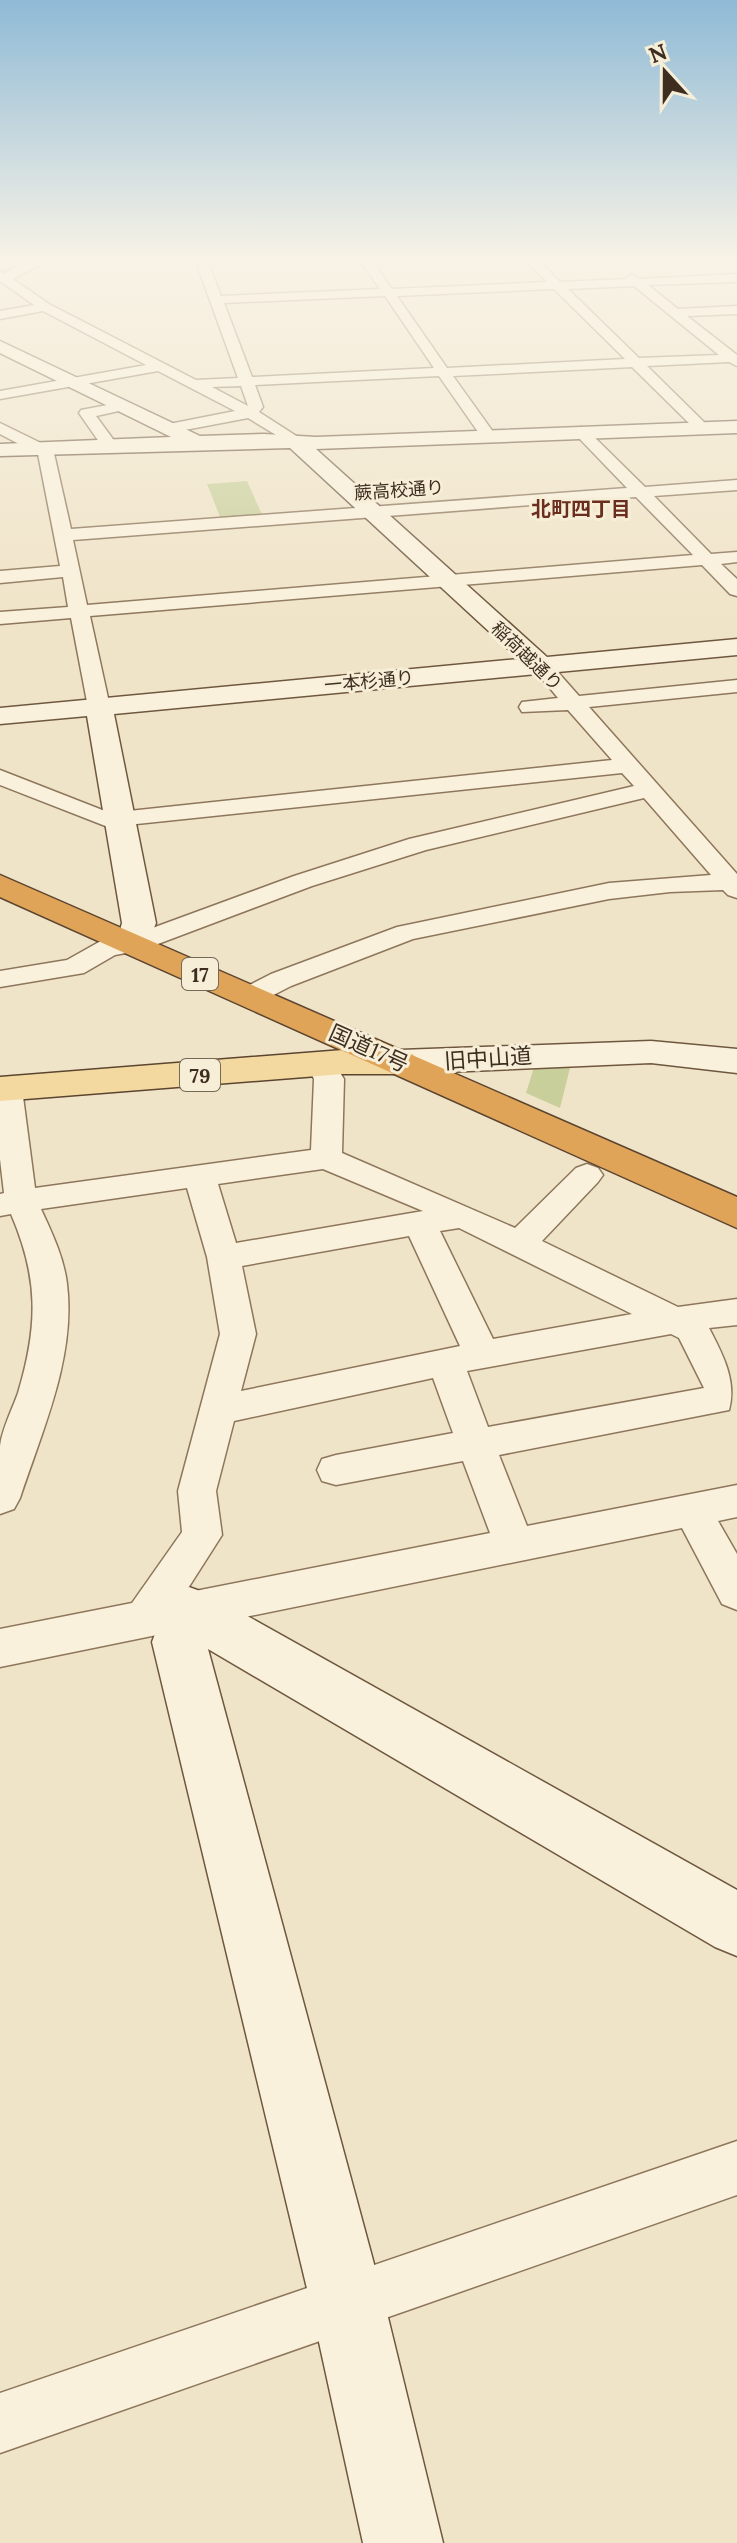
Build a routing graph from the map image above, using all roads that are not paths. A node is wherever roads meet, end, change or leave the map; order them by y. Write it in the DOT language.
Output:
graph roads {
  1 [pos="73,381"];
  2 [pos="187,381"];
  3 [pos="247,381"];
  4 [pos="254,381"];
  5 [pos="450,381"];
  6 [pos="655,381"];
  7 [pos="193,384"];
  8 [pos="0,395"];
  9 [pos="103,396"];
  10 [pos="74,401"];
  11 [pos="123,406"];
  12 [pos="248,413"];
  13 [pos="737,427"];
  14 [pos="0,428"];
  15 [pos="169,428"];
  16 [pos="702,428"];
  17 [pos="581,432"];
  18 [pos="488,436"];
  19 [pos="196,442"];
  20 [pos="296,442"];
  21 [pos="110,446"];
  22 [pos="42,449"];
  23 [pos="0,450"];
  24 [pos="737,485"];
  25 [pos="641,492"];
  26 [pos="373,512"];
  27 [pos="65,535"];
  28 [pos="737,557"];
  29 [pos="707,559"];
  30 [pos="71,571"];
  31 [pos="0,577"];
  32 [pos="448,581"];
  33 [pos="737,590"];
  34 [pos="78,611"];
  35 [pos="0,618"];
  36 [pos="737,647"];
  37 [pos="541,665"];
  38 [pos="737,686"];
  39 [pos="574,702"];
  40 [pos="99,707"];
  41 [pos="530,707"];
  42 [pos="0,716"];
  43 [pos="630,765"];
  44 [pos="0,777"];
  45 [pos="651,789"];
  46 [pos="119,819"];
  47 [pos="735,884"];
  48 [pos="0,885"];
  49 [pos="133,944"];
  50 [pos="0,979"];
  51 [pos="250,996"];
  52 [pos="737,1061"];
  53 [pos="400,1062"];
  54 [pos="321,1064"];
  55 [pos="4,1089"];
  56 [pos="326,1158"];
  57 [pos="199,1175"];
  58 [pos="587,1175"];
  59 [pos="10,1203"];
  60 [pos="737,1214"];
  61 [pos="461,1216"];
  62 [pos="420,1224"];
  63 [pos="519,1244"];
  64 [pos="224,1257"];
  65 [pos="737,1312"];
  66 [pos="673,1320"];
  67 [pos="483,1356"];
  68 [pos="446,1364"];
  69 [pos="220,1410"];
  70 [pos="476,1443"];
  71 [pos="7,1458"];
  72 [pos="336,1470"];
  73 [pos="0,1498"];
  74 [pos="737,1501"];
  75 [pos="692,1510"];
  76 [pos="514,1545"];
  77 [pos="737,1592"];
  78 [pos="168,1613"];
  79 [pos="0,1648"];
  80 [pos="737,1925"];
  81 [pos="737,2168"];
  82 [pos="347,2301"];
  83 [pos="0,2423"];
  84 [pos="403,2543"];
  1 -- 8 [label="street"];
  1 -- 9 [label="street"];
  2 -- 7 [label="street"];
  3 -- 4 [label="street"];
  3 -- 7 [label="street"];
  3 -- 12 [label="street"];
  5 -- 18 [label="street"];
  6 -- 16 [label="street"];
  7 -- 12 [label="street"];
  9 -- 10 [label="street"];
  9 -- 11 [label="street"];
  11 -- 15 [label="street"];
  11 -- 21 [label="street"];
  12 -- 15 [label="street"];
  12 -- 20 [label="street"];
  13 -- 16 [label="street"];
  14 -- 22 [label="street"];
  15 -- 19 [label="street"];
  16 -- 17 [label="street"];
  17 -- 18 [label="street"];
  17 -- 25 [label="street"];
  18 -- 20 [label="street"];
  19 -- 20 [label="street"];
  19 -- 21 [label="street"];
  20 -- 26 [label="street, 稲荷越通り"];
  21 -- 22 [label="street"];
  22 -- 23 [label="street"];
  22 -- 27 [label="street"];
  24 -- 25 [label="street, 蕨高校通り"];
  25 -- 26 [label="street, 蕨高校通り"];
  25 -- 29 [label="street"];
  26 -- 27 [label="street, 蕨高校通り"];
  26 -- 32 [label="street, 稲荷越通り"];
  27 -- 30 [label="street"];
  28 -- 29 [label="street"];
  29 -- 32 [label="street"];
  29 -- 33 [label="street"];
  30 -- 31 [label="street"];
  30 -- 34 [label="street"];
  32 -- 34 [label="street"];
  32 -- 37 [label="street, 稲荷越通り"];
  34 -- 35 [label="street"];
  34 -- 40 [label="street"];
  36 -- 37 [label="street, 一本杉通り"];
  37 -- 39 [label="street, 稲荷越通り"];
  37 -- 40 [label="street, 一本杉通り"];
  38 -- 39 [label="street"];
  39 -- 41 [label="street"];
  39 -- 43 [label="street, 稲荷越通り"];
  40 -- 42 [label="street, 一本杉通り"];
  40 -- 46 [label="street"];
  43 -- 45 [label="street, 稲荷越通り"];
  43 -- 46 [label="street"];
  44 -- 46 [label="street"];
  45 -- 47 [label="street, 稲荷越通り"];
  45 -- 49 [label="street"];
  46 -- 49 [label="street"];
  47 -- 51 [label="street"];
  48 -- 49 [label="highway, 国道17号 / 17"];
  49 -- 50 [label="street"];
  49 -- 51 [label="highway, 国道17号 / 17"];
  51 -- 53 [label="highway, 国道17号 / 17"];
  52 -- 53 [label="street, 旧中山道"];
  53 -- 54 [label="main road, 旧中山道 / 79"];
  53 -- 60 [label="highway, 国道17号 / 17"];
  54 -- 55 [label="main road, 旧中山道 / 79"];
  54 -- 56 [label="street"];
  55 -- 59 [label="street"];
  56 -- 57 [label="street"];
  56 -- 61 [label="street"];
  57 -- 59 [label="street"];
  57 -- 64 [label="street"];
  58 -- 63 [label="street"];
  59 -- 71 [label="street"];
  61 -- 62 [label="street"];
  61 -- 63 [label="street"];
  62 -- 64 [label="street"];
  62 -- 67 [label="street"];
  63 -- 66 [label="street"];
  64 -- 69 [label="street"];
  65 -- 66 [label="street"];
  66 -- 67 [label="street"];
  66 -- 70 [label="street"];
  67 -- 68 [label="street"];
  68 -- 69 [label="street"];
  68 -- 70 [label="street"];
  69 -- 78 [label="street"];
  70 -- 72 [label="street"];
  70 -- 76 [label="street"];
  71 -- 73 [label="street"];
  74 -- 75 [label="street"];
  75 -- 76 [label="street"];
  75 -- 77 [label="street"];
  76 -- 78 [label="street"];
  78 -- 79 [label="street"];
  78 -- 80 [label="street"];
  78 -- 82 [label="street"];
  81 -- 82 [label="street"];
  82 -- 83 [label="street"];
  82 -- 84 [label="street"];
}
